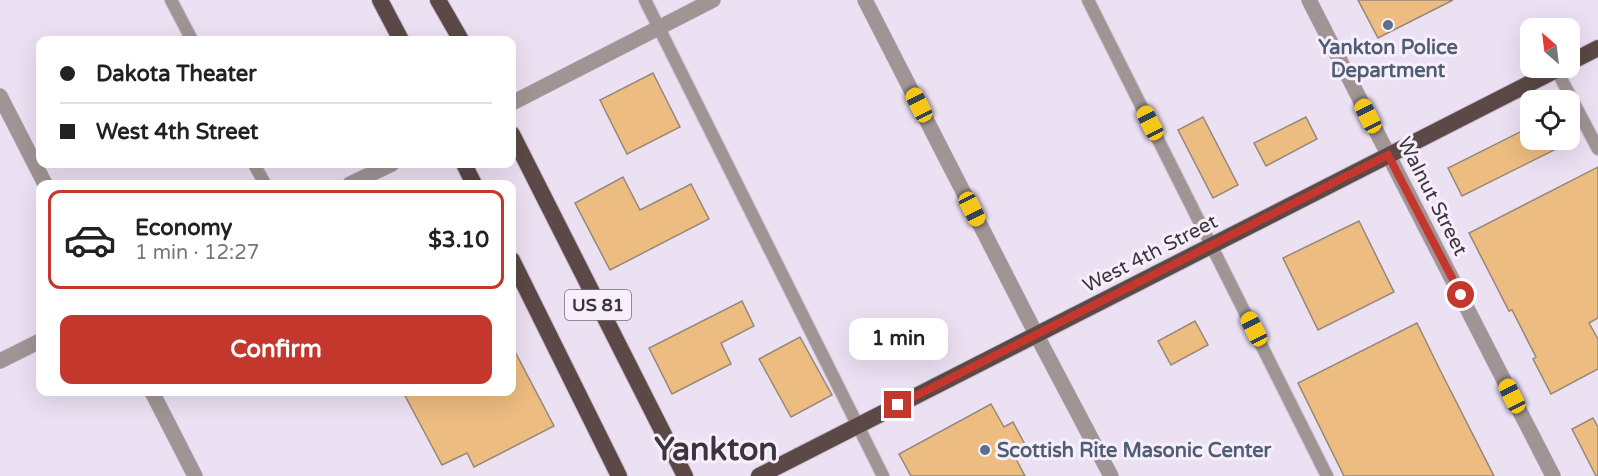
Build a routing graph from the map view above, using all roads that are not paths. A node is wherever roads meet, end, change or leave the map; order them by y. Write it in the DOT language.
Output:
graph roads {
  1 [pos="171,0"];
  2 [pos="380,0"];
  3 [pos="438,0"];
  4 [pos="645,0"];
  5 [pos="713,0"];
  6 [pos="865,0"];
  7 [pos="1088,0"];
  8 [pos="1309,0"];
  9 [pos="658,28"];
  10 [pos="190,36"];
  11 [pos="399,36"];
  12 [pos="459,36"];
  13 [pos="1598,48"];
  14 [pos="1580,58"];
  15 [pos="1540,78"];
  16 [pos="1567,78"];
  17 [pos="0,96"];
  18 [pos="516,101"];
  19 [pos="516,142"];
  20 [pos="1598,149"];
  21 [pos="1388,155"];
  22 [pos="36,166"];
  23 [pos="384,168"];
  24 [pos="358,180"];
  25 [pos="1211,245"];
  26 [pos="516,268"];
  27 [pos="1036,334"];
  28 [pos="36,343"];
  29 [pos="0,361"];
  30 [pos="154,396"];
  31 [pos="858,425"];
  32 [pos="195,476"];
  33 [pos="619,476"];
  34 [pos="685,476"];
  35 [pos="759,476"];
  36 [pos="884,476"];
  37 [pos="1111,476"];
  38 [pos="1327,476"];
  39 [pos="1553,476"];
  1 -- 10 [label="lane"];
  2 -- 11 [label="highway"];
  3 -- 12 [label="highway"];
  4 -- 9 [label="lane"];
  5 -- 9 [label="street"];
  6 -- 27 [label="street"];
  7 -- 25 [label="lane"];
  8 -- 21 [label="street, Walnut Street"];
  9 -- 18 [label="street"];
  9 -- 31 [label="lane"];
  13 -- 14 [label="highway, West 4th Street"];
  15 -- 21 [label="highway, West 4th Street"];
  16 -- 20 [label="lane"];
  17 -- 22 [label="street"];
  19 -- 34 [label="highway, US 81"];
  21 -- 25 [label="highway, West 4th Street"];
  21 -- 39 [label="street, Walnut Street"];
  23 -- 24 [label="street"];
  25 -- 27 [label="highway, West 4th Street"];
  25 -- 38 [label="lane"];
  26 -- 33 [label="highway, US 81"];
  27 -- 31 [label="highway, West 4th Street"];
  27 -- 37 [label="street"];
  28 -- 29 [label="street"];
  30 -- 32 [label="street"];
  31 -- 35 [label="highway, West 4th Street"];
  31 -- 36 [label="lane"];
}
